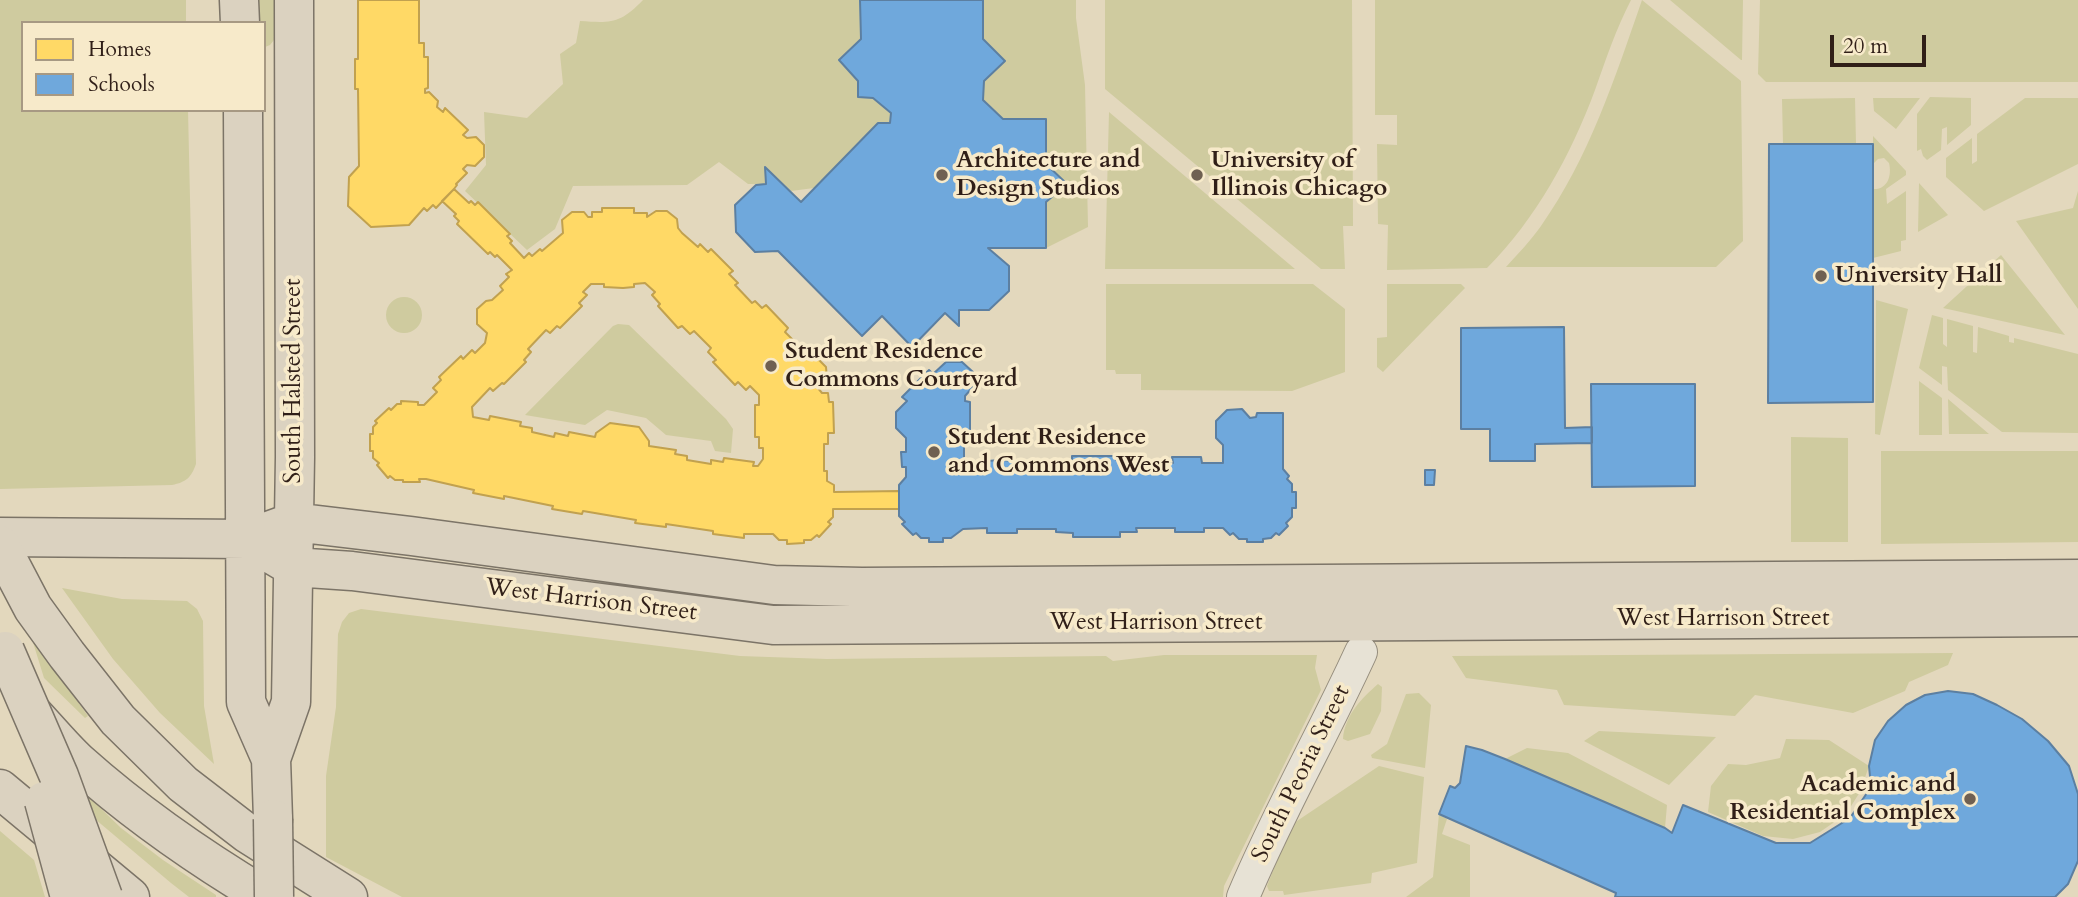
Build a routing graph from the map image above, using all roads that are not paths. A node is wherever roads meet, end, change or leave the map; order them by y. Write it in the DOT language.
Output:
graph roads {
  1 [pos="239,0"];
  2 [pos="294,0"];
  3 [pos="240,21"];
  4 [pos="243,112"];
  5 [pos="293,522"];
  6 [pos="246,539"];
  7 [pos="8,540"];
  8 [pos="293,567"];
  9 [pos="2078,579"];
  10 [pos="2078,617"];
  11 [pos="1361,652"];
  12 [pos="2,654"];
  13 [pos="271,759"];
  14 [pos="0,789"];
  15 [pos="70,897"];
  16 [pos="103,897"];
  17 [pos="131,897"];
  18 [pos="265,897"];
  19 [pos="274,897"];
  20 [pos="348,897"];
  21 [pos="1243,897"];
  1 -- 3 [label="main road"];
  2 -- 5 [label="main road, South Halsted Street"];
  4 -- 6 [label="main road, South Halsted Street"];
  5 -- 6 [label="main road, West Harrison Street"];
  5 -- 8 [label="main road, South Halsted Street"];
  5 -- 9 [label="main road, West Harrison Street"];
  6 -- 7 [label="main road, West Harrison Street"];
  6 -- 8 [label="main road, West Harrison Street"];
  6 -- 13 [label="main road, South Halsted Street"];
  7 -- 20 [label="main road"];
  8 -- 10 [label="main road, West Harrison Street"];
  8 -- 13 [label="main road, South Halsted Street"];
  11 -- 21 [label="street, South Peoria Street"];
  12 -- 15 [label="main road, bridge"];
  12 -- 16 [label="main road, bridge"];
  12 -- 18 [label="main road"];
  13 -- 19 [label="main road, South Halsted Street, bridge"];
  14 -- 17 [label="main road"];
}
